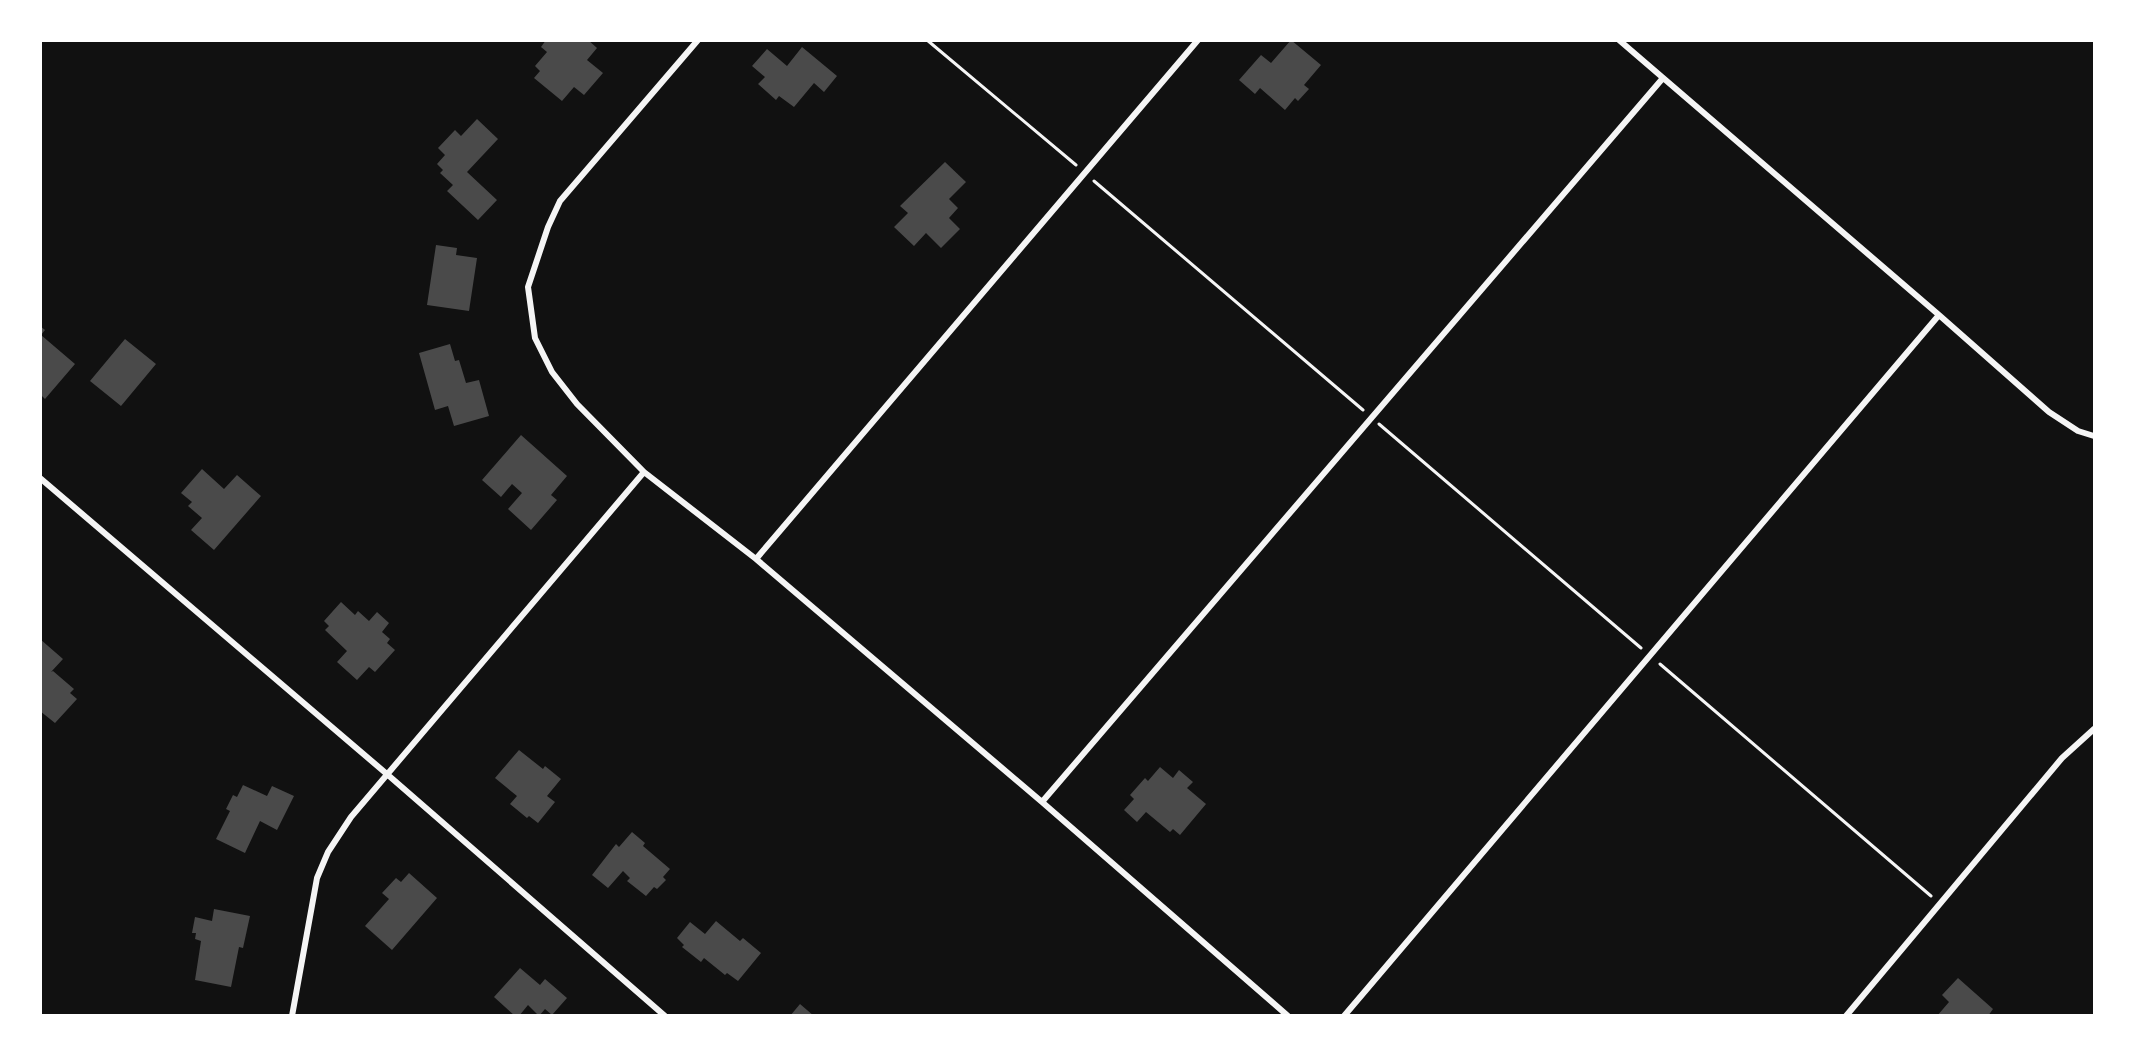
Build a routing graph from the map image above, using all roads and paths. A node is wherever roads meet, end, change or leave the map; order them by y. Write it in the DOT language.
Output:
graph roads {
  1 [pos="698,40"];
  2 [pos="927,40"];
  3 [pos="1198,40"];
  4 [pos="1619,40"];
  5 [pos="1663,78"];
  6 [pos="1085,173"];
  7 [pos="1939,315"];
  8 [pos="1372,418"];
  9 [pos="2094,436"];
  10 [pos="644,472"];
  11 [pos="40,478"];
  12 [pos="756,559"];
  13 [pos="1650,656"];
  14 [pos="2094,729"];
  15 [pos="388,775"];
  16 [pos="1042,802"];
  17 [pos="1940,904"];
  18 [pos="292,1016"];
  19 [pos="665,1016"];
  20 [pos="1288,1016"];
  21 [pos="1344,1016"];
  22 [pos="1846,1016"];
  1 -- 10 [label="street"];
  2 -- 6 [label="path"];
  3 -- 6 [label="street"];
  4 -- 5 [label="street"];
  5 -- 7 [label="street"];
  5 -- 8 [label="street"];
  6 -- 8 [label="path"];
  6 -- 12 [label="street"];
  7 -- 9 [label="street"];
  7 -- 13 [label="street"];
  8 -- 13 [label="path"];
  8 -- 16 [label="street"];
  10 -- 12 [label="street"];
  10 -- 15 [label="street"];
  11 -- 15 [label="street"];
  12 -- 16 [label="street"];
  13 -- 17 [label="path"];
  13 -- 21 [label="street"];
  14 -- 17 [label="street"];
  15 -- 18 [label="street"];
  15 -- 19 [label="street"];
  16 -- 20 [label="street"];
  17 -- 22 [label="street"];
}
